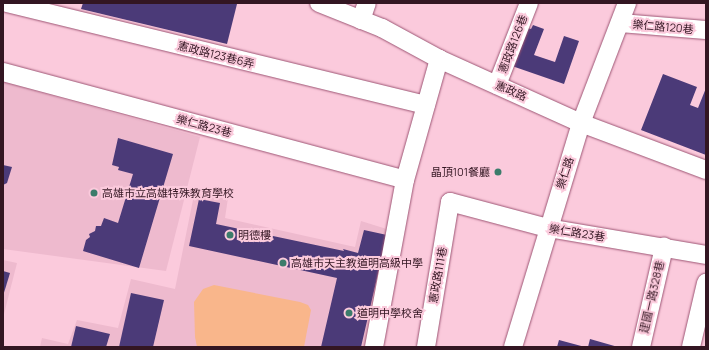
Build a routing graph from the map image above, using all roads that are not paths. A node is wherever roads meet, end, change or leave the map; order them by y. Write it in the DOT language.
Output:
graph roads {
  1 [pos="7,3"];
  2 [pos="319,3"];
  3 [pos="367,3"];
  4 [pos="529,3"];
  5 [pos="627,3"];
  6 [pos="41,8"];
  7 [pos="360,20"];
  8 [pos="620,23"];
  9 [pos="706,30"];
  10 [pos="439,59"];
  11 [pos="3,72"];
  12 [pos="497,85"];
  13 [pos="426,105"];
  14 [pos="581,123"];
  15 [pos="706,170"];
  16 [pos="405,183"];
  17 [pos="450,202"];
  18 [pos="548,228"];
  19 [pos="664,247"];
  20 [pos="706,254"];
  21 [pos="706,283"];
  22 [pos="374,347"];
  23 [pos="426,347"];
  24 [pos="513,347"];
  25 [pos="641,347"];
  26 [pos="691,347"];
  1 -- 6 [label="street, 憲政路123巷6弄"];
  2 -- 7 [label="street, 憲政路"];
  3 -- 7 [label="street"];
  4 -- 12 [label="street, 憲政路126巷"];
  5 -- 8 [label="street, 樂仁路"];
  6 -- 13 [label="street, 憲政路123巷6弄"];
  7 -- 10 [label="street, 憲政路"];
  8 -- 9 [label="street, 樂仁路120巷"];
  8 -- 14 [label="street, 樂仁路"];
  10 -- 12 [label="street, 憲政路"];
  10 -- 13 [label="street"];
  11 -- 16 [label="street, 樂仁路23巷"];
  12 -- 14 [label="street, 憲政路"];
  13 -- 16 [label="street"];
  14 -- 15 [label="street, 憲政路"];
  14 -- 18 [label="street, 樂仁路"];
  16 -- 22 [label="street"];
  17 -- 18 [label="street, 樂仁路23巷"];
  17 -- 23 [label="street, 憲政路111巷"];
  18 -- 19 [label="street, 樂仁路23巷"];
  18 -- 24 [label="street, 樂仁路"];
  19 -- 20 [label="street, 樂仁路23巷"];
  19 -- 25 [label="street, 建國一路328巷"];
  21 -- 26 [label="street"];
}
